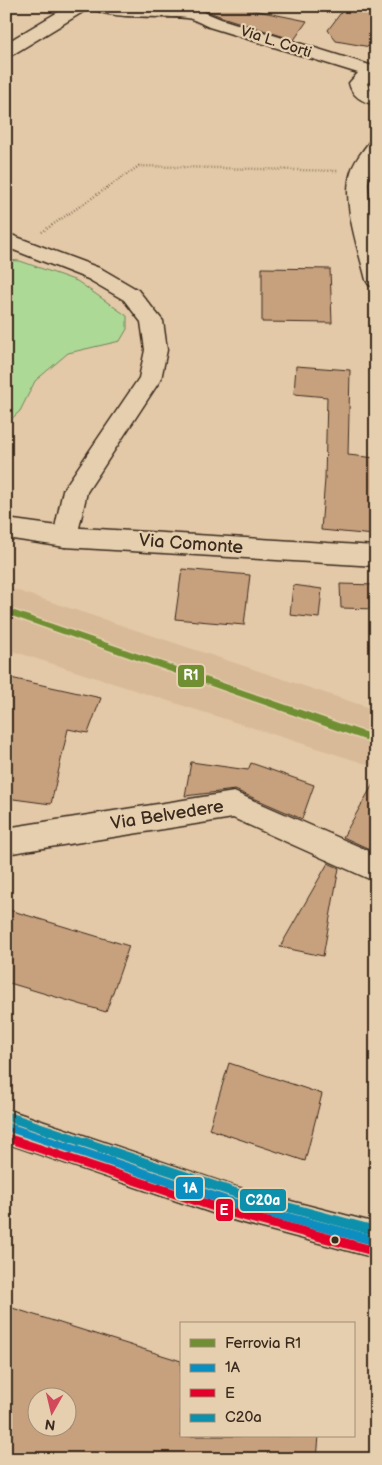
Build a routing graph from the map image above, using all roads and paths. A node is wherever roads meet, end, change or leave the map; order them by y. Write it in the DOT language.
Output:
graph roads {
  1 [pos="80,6"];
  2 [pos="99,6"];
  3 [pos="182,9"];
  4 [pos="6,51"];
  5 [pos="323,57"];
  6 [pos="376,73"];
  7 [pos="358,83"];
  8 [pos="374,101"];
  9 [pos="376,146"];
  10 [pos="360,173"];
  11 [pos="15,242"];
  12 [pos="376,280"];
  13 [pos="6,528"];
  14 [pos="65,537"];
  15 [pos="376,556"];
  16 [pos="6,842"];
  17 [pos="376,868"];
  18 [pos="6,1126"];
  19 [pos="376,1241"];
  1 -- 4 [label="street"];
  2 -- 3 [label="street, Via L. Corti"];
  3 -- 5 [label="street, Via L. Corti"];
  5 -- 6 [label="street, Via L. Corti"];
  5 -- 7 [label="street, Via L. Corti"];
  6 -- 7 [label="street"];
  7 -- 8 [label="street, Via L. Corti"];
  9 -- 10 [label="street"];
  10 -- 11 [label="path"];
  10 -- 12 [label="street"];
  11 -- 14 [label="street"];
  13 -- 14 [label="street, Via Comonte"];
  14 -- 15 [label="street, Via Comonte"];
  16 -- 17 [label="street, Via Belvedere"];
  18 -- 19 [label="street"];
}
